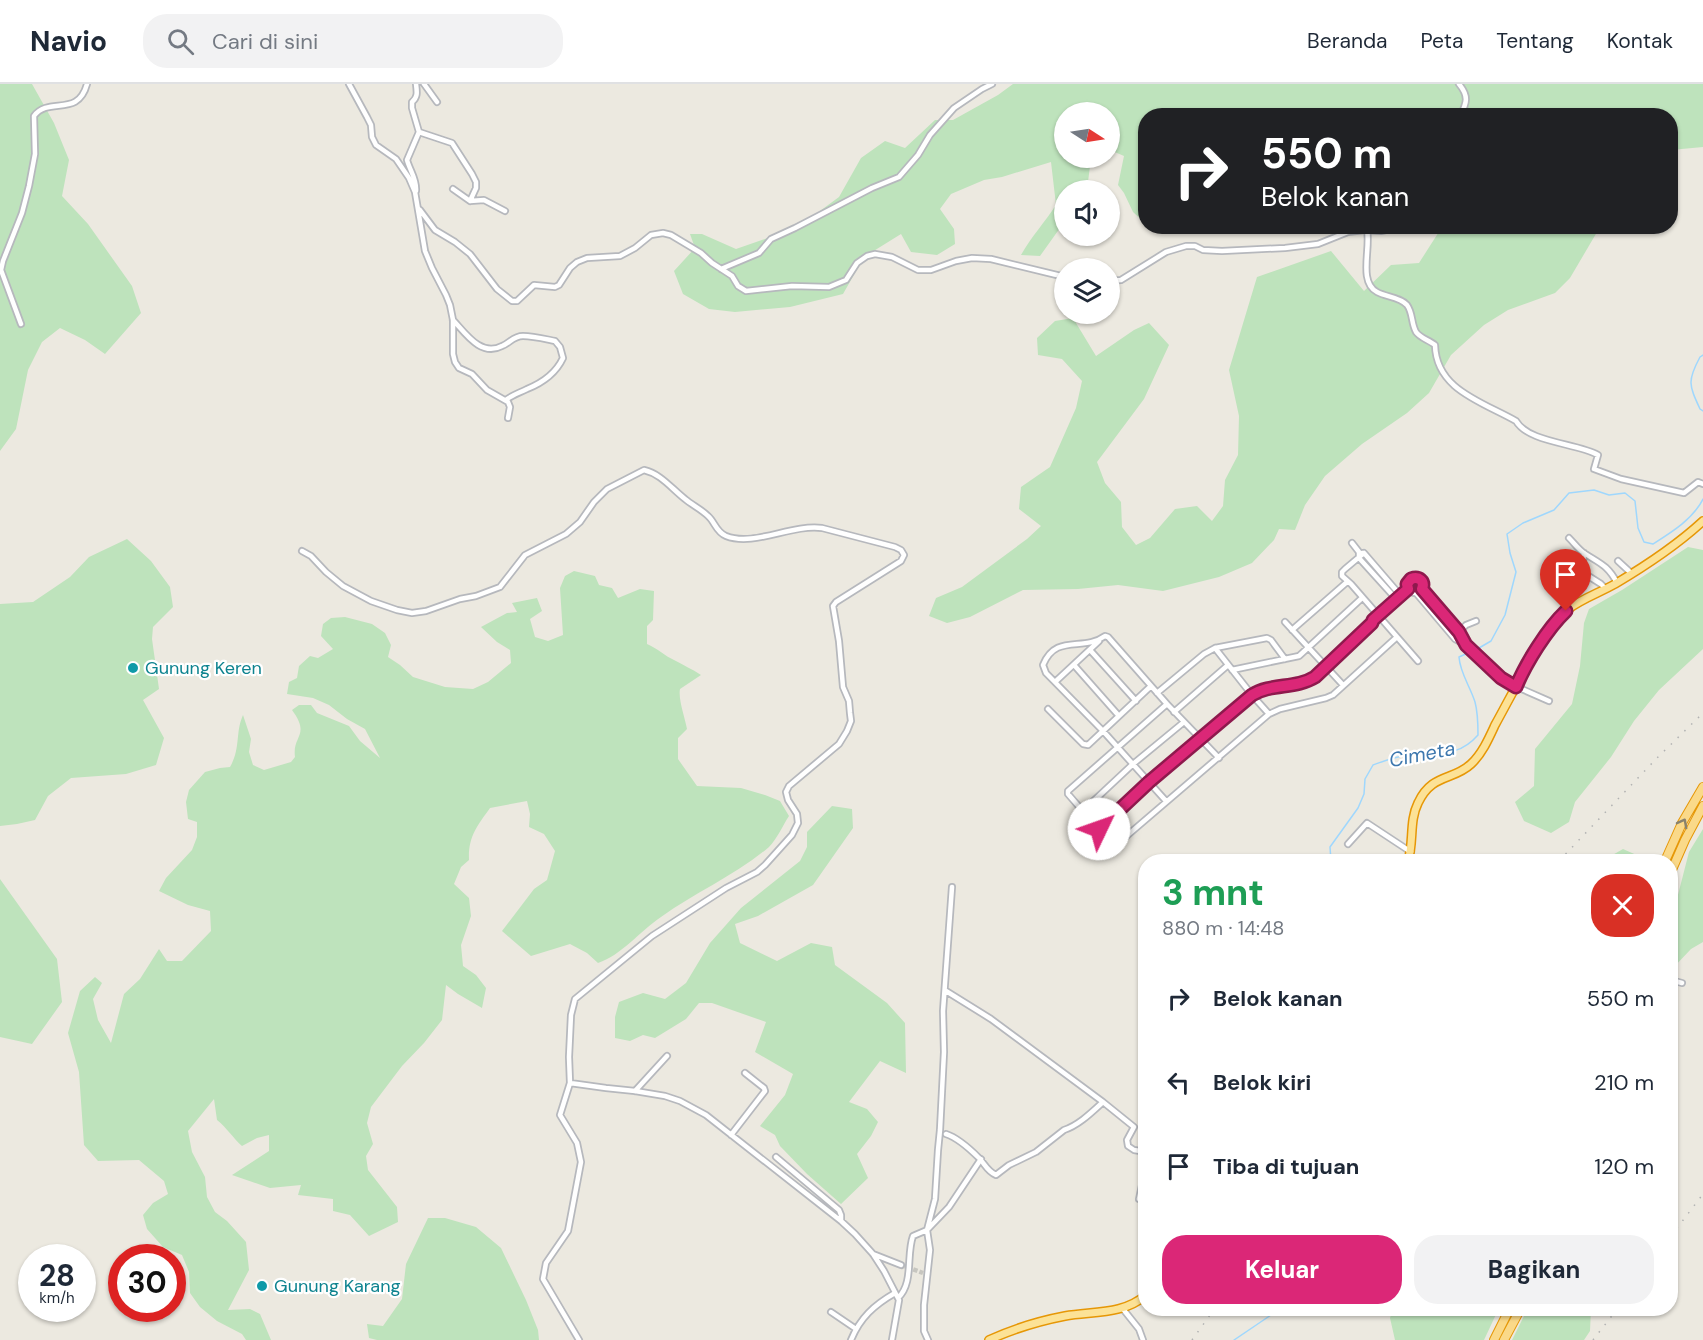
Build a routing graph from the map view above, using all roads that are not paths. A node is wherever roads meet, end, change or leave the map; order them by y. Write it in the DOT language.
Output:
graph roads {
  1 [pos="87,84"];
  2 [pos="349,84"];
  3 [pos="416,84"];
  4 [pos="424,84"];
  5 [pos="992,84"];
  6 [pos="1459,84"];
  7 [pos="437,102"];
  8 [pos="1465,108"];
  9 [pos="419,132"];
  10 [pos="453,189"];
  11 [pos="416,192"];
  12 [pos="470,201"];
  13 [pos="420,210"];
  14 [pos="505,211"];
  15 [pos="1343,234"];
  16 [pos="1368,234"];
  17 [pos="720,269"];
  18 [pos="1054,274"];
  19 [pos="1120,280"];
  20 [pos="453,321"];
  21 [pos="21,324"];
  22 [pos="506,400"];
  23 [pos="508,418"];
  24 [pos="1703,484"];
  25 [pos="1703,520"];
  26 [pos="1569,538"];
  27 [pos="1352,543"];
  28 [pos="302,551"];
  29 [pos="1584,553"];
  30 [pos="1361,554"];
  31 [pos="1618,561"];
  32 [pos="1631,573"];
  33 [pos="1348,583"];
  34 [pos="1617,583"];
  35 [pos="1422,589"];
  36 [pos="1606,589"];
  37 [pos="1409,590"];
  38 [pos="1416,593"];
  39 [pos="1361,599"];
  40 [pos="1399,599"];
  41 [pos="1378,618"];
  42 [pos="1476,621"];
  43 [pos="1285,622"];
  44 [pos="1292,630"];
  45 [pos="1459,632"];
  46 [pos="1454,637"];
  47 [pos="1396,638"];
  48 [pos="1099,640"];
  49 [pos="1468,647"];
  50 [pos="1215,648"];
  51 [pos="1308,648"];
  52 [pos="1090,650"];
  53 [pos="1285,659"];
  54 [pos="1418,661"];
  55 [pos="1074,665"];
  56 [pos="1230,667"];
  57 [pos="1326,667"];
  58 [pos="1055,682"];
  59 [pos="1343,685"];
  60 [pos="1151,686"];
  61 [pos="1516,687"];
  62 [pos="1157,693"];
  63 [pos="1252,695"];
  64 [pos="1136,701"];
  65 [pos="1549,701"];
  66 [pos="1167,704"];
  67 [pos="1048,709"];
  68 [pos="1174,712"];
  69 [pos="1269,714"];
  70 [pos="1119,716"];
  71 [pos="1184,722"];
  72 [pos="1103,731"];
  73 [pos="1201,740"];
  74 [pos="1118,748"];
  75 [pos="1219,758"];
  76 [pos="1133,764"];
  77 [pos="1149,782"];
  78 [pos="1703,788"];
  79 [pos="1166,801"];
  80 [pos="1703,806"];
  81 [pos="1099,829"];
  82 [pos="1348,844"];
  83 [pos="1116,845"];
  84 [pos="1411,852"];
  85 [pos="1668,854"];
  86 [pos="1678,856"];
  87 [pos="952,887"];
  88 [pos="1678,982"];
  89 [pos="1682,983"];
  90 [pos="946,991"];
  91 [pos="667,1056"];
  92 [pos="745,1073"];
  93 [pos="570,1083"];
  94 [pos="635,1090"];
  95 [pos="1103,1102"];
  96 [pos="946,1134"];
  97 [pos="731,1135"];
  98 [pos="1138,1151"];
  99 [pos="776,1157"];
  100 [pos="981,1159"];
  101 [pos="841,1221"];
  102 [pos="927,1230"];
  103 [pos="873,1254"];
  104 [pos="901,1265"];
  105 [pos="895,1293"];
  106 [pos="898,1298"];
  107 [pos="1138,1301"];
  108 [pos="1123,1309"];
  109 [pos="831,1312"];
  110 [pos="1506,1316"];
  111 [pos="1517,1316"];
  112 [pos="856,1329"];
  113 [pos="579,1340"];
  114 [pos="851,1340"];
  115 [pos="892,1340"];
  116 [pos="928,1340"];
  117 [pos="989,1340"];
  118 [pos="1143,1340"];
  119 [pos="1494,1340"];
  120 [pos="1504,1340"];
  1 -- 21 [label="street"];
  2 -- 11 [label="street"];
  3 -- 9 [label="street"];
  4 -- 7 [label="street"];
  5 -- 17 [label="street"];
  6 -- 8 [label="street"];
  9 -- 11 [label="street"];
  9 -- 12 [label="street"];
  10 -- 12 [label="street"];
  11 -- 13 [label="street"];
  12 -- 14 [label="street"];
  13 -- 17 [label="street"];
  13 -- 20 [label="street"];
  15 -- 19 [label="street"];
  16 -- 24 [label="street"];
  17 -- 18 [label="street"];
  20 -- 22 [label="street"];
  20 -- 22 [label="street"];
  22 -- 23 [label="street"];
  25 -- 32 [label="highway"];
  26 -- 29 [label="street"];
  27 -- 30 [label="street"];
  28 -- 93 [label="street"];
  29 -- 34 [label="street"];
  29 -- 36 [label="street"];
  30 -- 33 [label="street"];
  30 -- 40 [label="street"];
  31 -- 32 [label="street"];
  32 -- 34 [label="highway"];
  33 -- 39 [label="street"];
  33 -- 44 [label="street"];
  34 -- 36 [label="highway"];
  35 -- 37 [label="street"];
  35 -- 38 [label="street"];
  35 -- 45 [label="street"];
  36 -- 61 [label="highway"];
  37 -- 38 [label="street"];
  37 -- 40 [label="street"];
  38 -- 46 [label="street"];
  39 -- 41 [label="street"];
  39 -- 51 [label="street"];
  40 -- 41 [label="street"];
  41 -- 47 [label="street"];
  41 -- 57 [label="street"];
  42 -- 45 [label="street"];
  43 -- 44 [label="street"];
  44 -- 51 [label="street"];
  45 -- 46 [label="street"];
  45 -- 49 [label="street"];
  46 -- 49 [label="street"];
  47 -- 54 [label="street"];
  47 -- 59 [label="street"];
  48 -- 52 [label="street"];
  48 -- 58 [label="street"];
  48 -- 60 [label="street"];
  49 -- 61 [label="street"];
  50 -- 53 [label="street"];
  50 -- 56 [label="street"];
  50 -- 62 [label="street"];
  51 -- 53 [label="street"];
  51 -- 57 [label="street"];
  52 -- 55 [label="street"];
  52 -- 64 [label="street"];
  53 -- 56 [label="street"];
  55 -- 58 [label="street"];
  55 -- 70 [label="street"];
  56 -- 63 [label="street"];
  56 -- 68 [label="street"];
  57 -- 59 [label="street"];
  57 -- 63 [label="street"];
  58 -- 72 [label="street"];
  59 -- 69 [label="street"];
  60 -- 62 [label="street"];
  60 -- 64 [label="street"];
  61 -- 65 [label="street"];
  61 -- 84 [label="highway"];
  62 -- 66 [label="street"];
  63 -- 69 [label="street"];
  63 -- 73 [label="street"];
  64 -- 70 [label="street"];
  66 -- 68 [label="street"];
  66 -- 74 [label="street"];
  67 -- 72 [label="street"];
  68 -- 71 [label="street"];
  69 -- 75 [label="street"];
  70 -- 72 [label="street"];
  71 -- 73 [label="street"];
  71 -- 76 [label="street"];
  72 -- 74 [label="street"];
  73 -- 75 [label="street"];
  73 -- 77 [label="street"];
  74 -- 76 [label="street"];
  74 -- 76 [label="street"];
  75 -- 79 [label="street"];
  76 -- 77 [label="street"];
  77 -- 79 [label="street"];
  77 -- 81 [label="street"];
  85 -- 78 [label="highway, one-way"];
  79 -- 83 [label="street"];
  80 -- 86 [label="highway"];
  82 -- 84 [label="street"];
  87 -- 90 [label="street"];
  88 -- 89 [label="street"];
  90 -- 95 [label="street"];
  90 -- 102 [label="street"];
  91 -- 94 [label="street"];
  92 -- 97 [label="street"];
  93 -- 94 [label="street"];
  93 -- 113 [label="street"];
  94 -- 97 [label="street"];
  95 -- 98 [label="street"];
  95 -- 100 [label="street"];
  96 -- 100 [label="street"];
  97 -- 101 [label="street"];
  99 -- 101 [label="street"];
  100 -- 102 [label="street"];
  101 -- 103 [label="street"];
  102 -- 106 [label="street"];
  102 -- 116 [label="street"];
  103 -- 104 [label="street"];
  103 -- 105 [label="street"];
  105 -- 106 [label="street"];
  105 -- 112 [label="street"];
  106 -- 115 [label="street"];
  107 -- 108 [label="highway"];
  108 -- 117 [label="highway"];
  108 -- 118 [label="street"];
  109 -- 112 [label="street"];
  110 -- 119 [label="highway"];
  111 -- 120 [label="highway"];
  112 -- 114 [label="street"];
}
